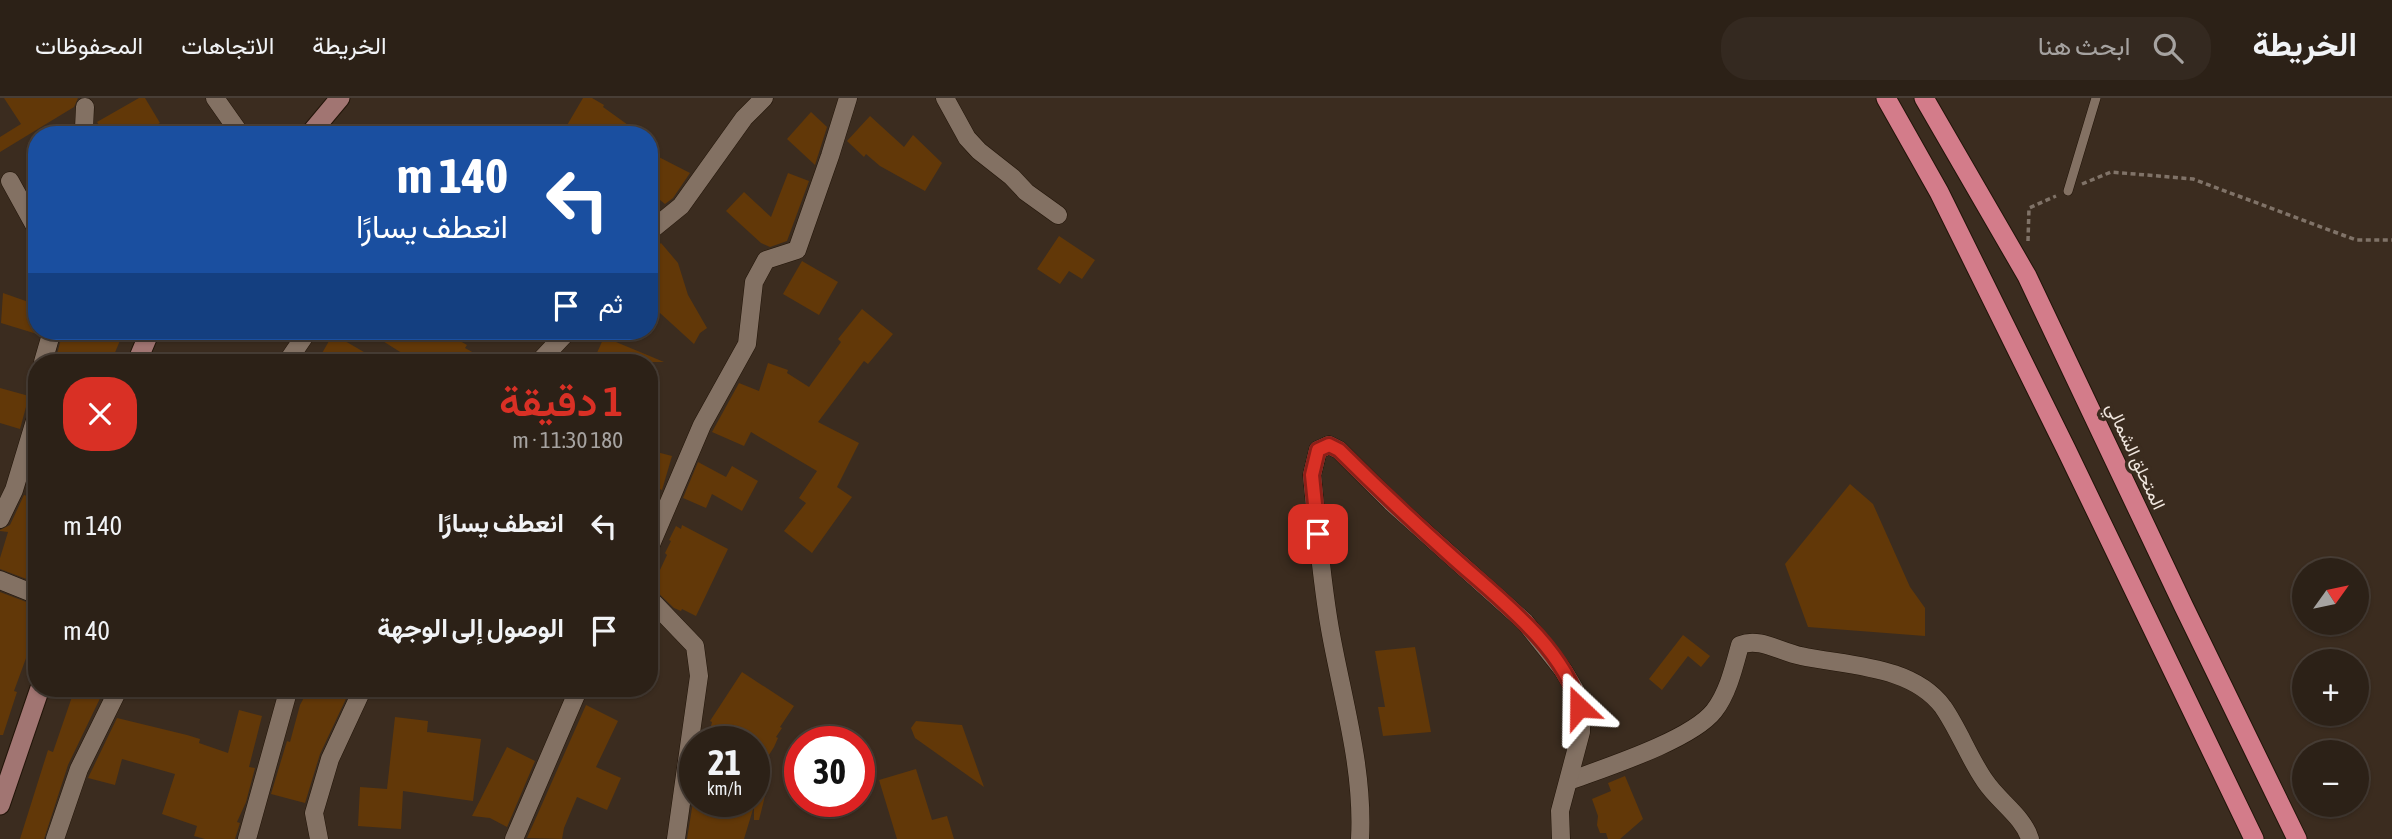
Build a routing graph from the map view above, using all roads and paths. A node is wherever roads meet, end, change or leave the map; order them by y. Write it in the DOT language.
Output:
graph roads {
  1 [pos="215,98"];
  2 [pos="340,98"];
  3 [pos="764,98"];
  4 [pos="848,98"];
  5 [pos="945,98"];
  6 [pos="1886,98"];
  7 [pos="1924,98"];
  8 [pos="2096,98"];
  9 [pos="85,107"];
  10 [pos="83,126"];
  11 [pos="235,126"];
  12 [pos="317,126"];
  13 [pos="10,181"];
  14 [pos="2068,191"];
  15 [pos="28,199"];
  16 [pos="1058,215"];
  17 [pos="658,224"];
  18 [pos="2392,240"];
  19 [pos="2027,276"];
  20 [pos="560,340"];
  21 [pos="546,354"];
  22 [pos="28,444"];
  23 [pos="0,519"];
  24 [pos="658,528"];
  25 [pos="0,580"];
  26 [pos="28,591"];
  27 [pos="658,607"];
  28 [pos="37,697"];
  29 [pos="114,697"];
  30 [pos="286,697"];
  31 [pos="359,697"];
  32 [pos="575,697"];
  33 [pos="1570,781"];
  34 [pos="0,805"];
  35 [pos="55,839"];
  36 [pos="247,839"];
  37 [pos="319,839"];
  38 [pos="513,839"];
  39 [pos="676,839"];
  40 [pos="1360,839"];
  41 [pos="1561,839"];
  42 [pos="2030,839"];
  43 [pos="2254,839"];
  44 [pos="2297,839"];
  1 -- 11 [label="street"];
  2 -- 12 [label="main road"];
  3 -- 17 [label="street"];
  4 -- 24 [label="street"];
  5 -- 16 [label="street"];
  6 -- 43 [label="highway"];
  7 -- 19 [label="highway, المتحلق الشمالي"];
  8 -- 14 [label="lane"];
  9 -- 10 [label="street"];
  13 -- 15 [label="street"];
  14 -- 18 [label="path"];
  14 -- 19 [label="path"];
  19 -- 44 [label="highway, المتحلق الشمالي"];
  20 -- 21 [label="street"];
  22 -- 23 [label="street"];
  25 -- 26 [label="street"];
  27 -- 39 [label="street"];
  28 -- 34 [label="main road"];
  29 -- 35 [label="street"];
  30 -- 36 [label="street"];
  31 -- 37 [label="street"];
  32 -- 38 [label="street"];
  33 -- 40 [label="street"];
  33 -- 41 [label="street"];
  33 -- 42 [label="street"];
}
